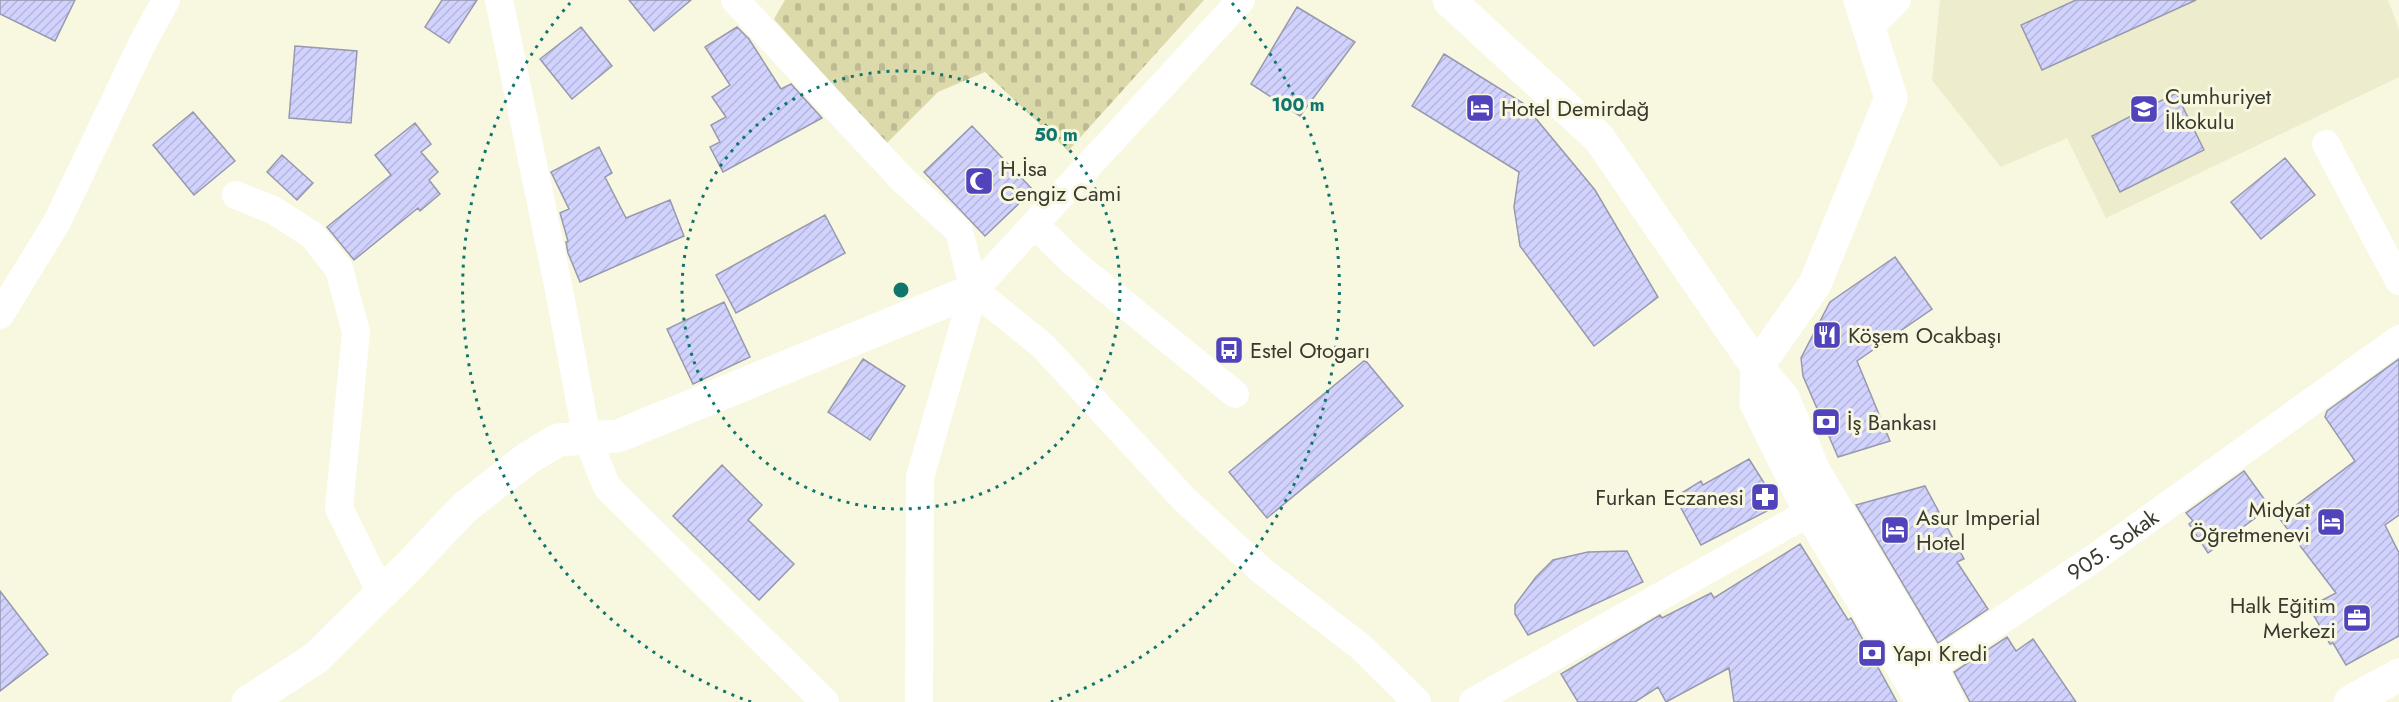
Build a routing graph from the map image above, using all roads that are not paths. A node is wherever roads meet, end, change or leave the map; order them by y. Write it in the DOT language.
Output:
graph roads {
  1 [pos="166,0"];
  2 [pos="499,0"];
  3 [pos="735,0"];
  4 [pos="1241,0"];
  5 [pos="1449,0"];
  6 [pos="1897,0"];
  7 [pos="1865,13"];
  8 [pos="2326,144"];
  9 [pos="236,195"];
  10 [pos="1035,225"];
  11 [pos="2399,281"];
  12 [pos="974,290"];
  13 [pos="0,315"];
  14 [pos="2399,339"];
  15 [pos="1757,368"];
  16 [pos="1235,394"];
  17 [pos="586,438"];
  18 [pos="1820,505"];
  19 [pos="381,593"];
  20 [pos="2399,675"];
  21 [pos="1922,684"];
  22 [pos="248,702"];
  23 [pos="825,702"];
  24 [pos="919,702"];
  25 [pos="1417,702"];
  26 [pos="1473,702"];
  27 [pos="1948,702"];
  28 [pos="2350,702"];
  1 -- 13 [label="street"];
  2 -- 17 [label="street"];
  3 -- 12 [label="street"];
  4 -- 10 [label="street"];
  5 -- 15 [label="street"];
  6 -- 7 [label="street"];
  7 -- 15 [label="street"];
  8 -- 11 [label="street"];
  9 -- 19 [label="street"];
  10 -- 12 [label="street"];
  10 -- 16 [label="street"];
  12 -- 17 [label="street"];
  12 -- 24 [label="street"];
  12 -- 25 [label="street"];
  14 -- 21 [label="street, 905. Sokak"];
  15 -- 18 [label="street"];
  17 -- 19 [label="street"];
  17 -- 23 [label="street"];
  18 -- 21 [label="street"];
  18 -- 26 [label="street"];
  19 -- 22 [label="street"];
  20 -- 28 [label="street"];
  21 -- 27 [label="street"];
}
